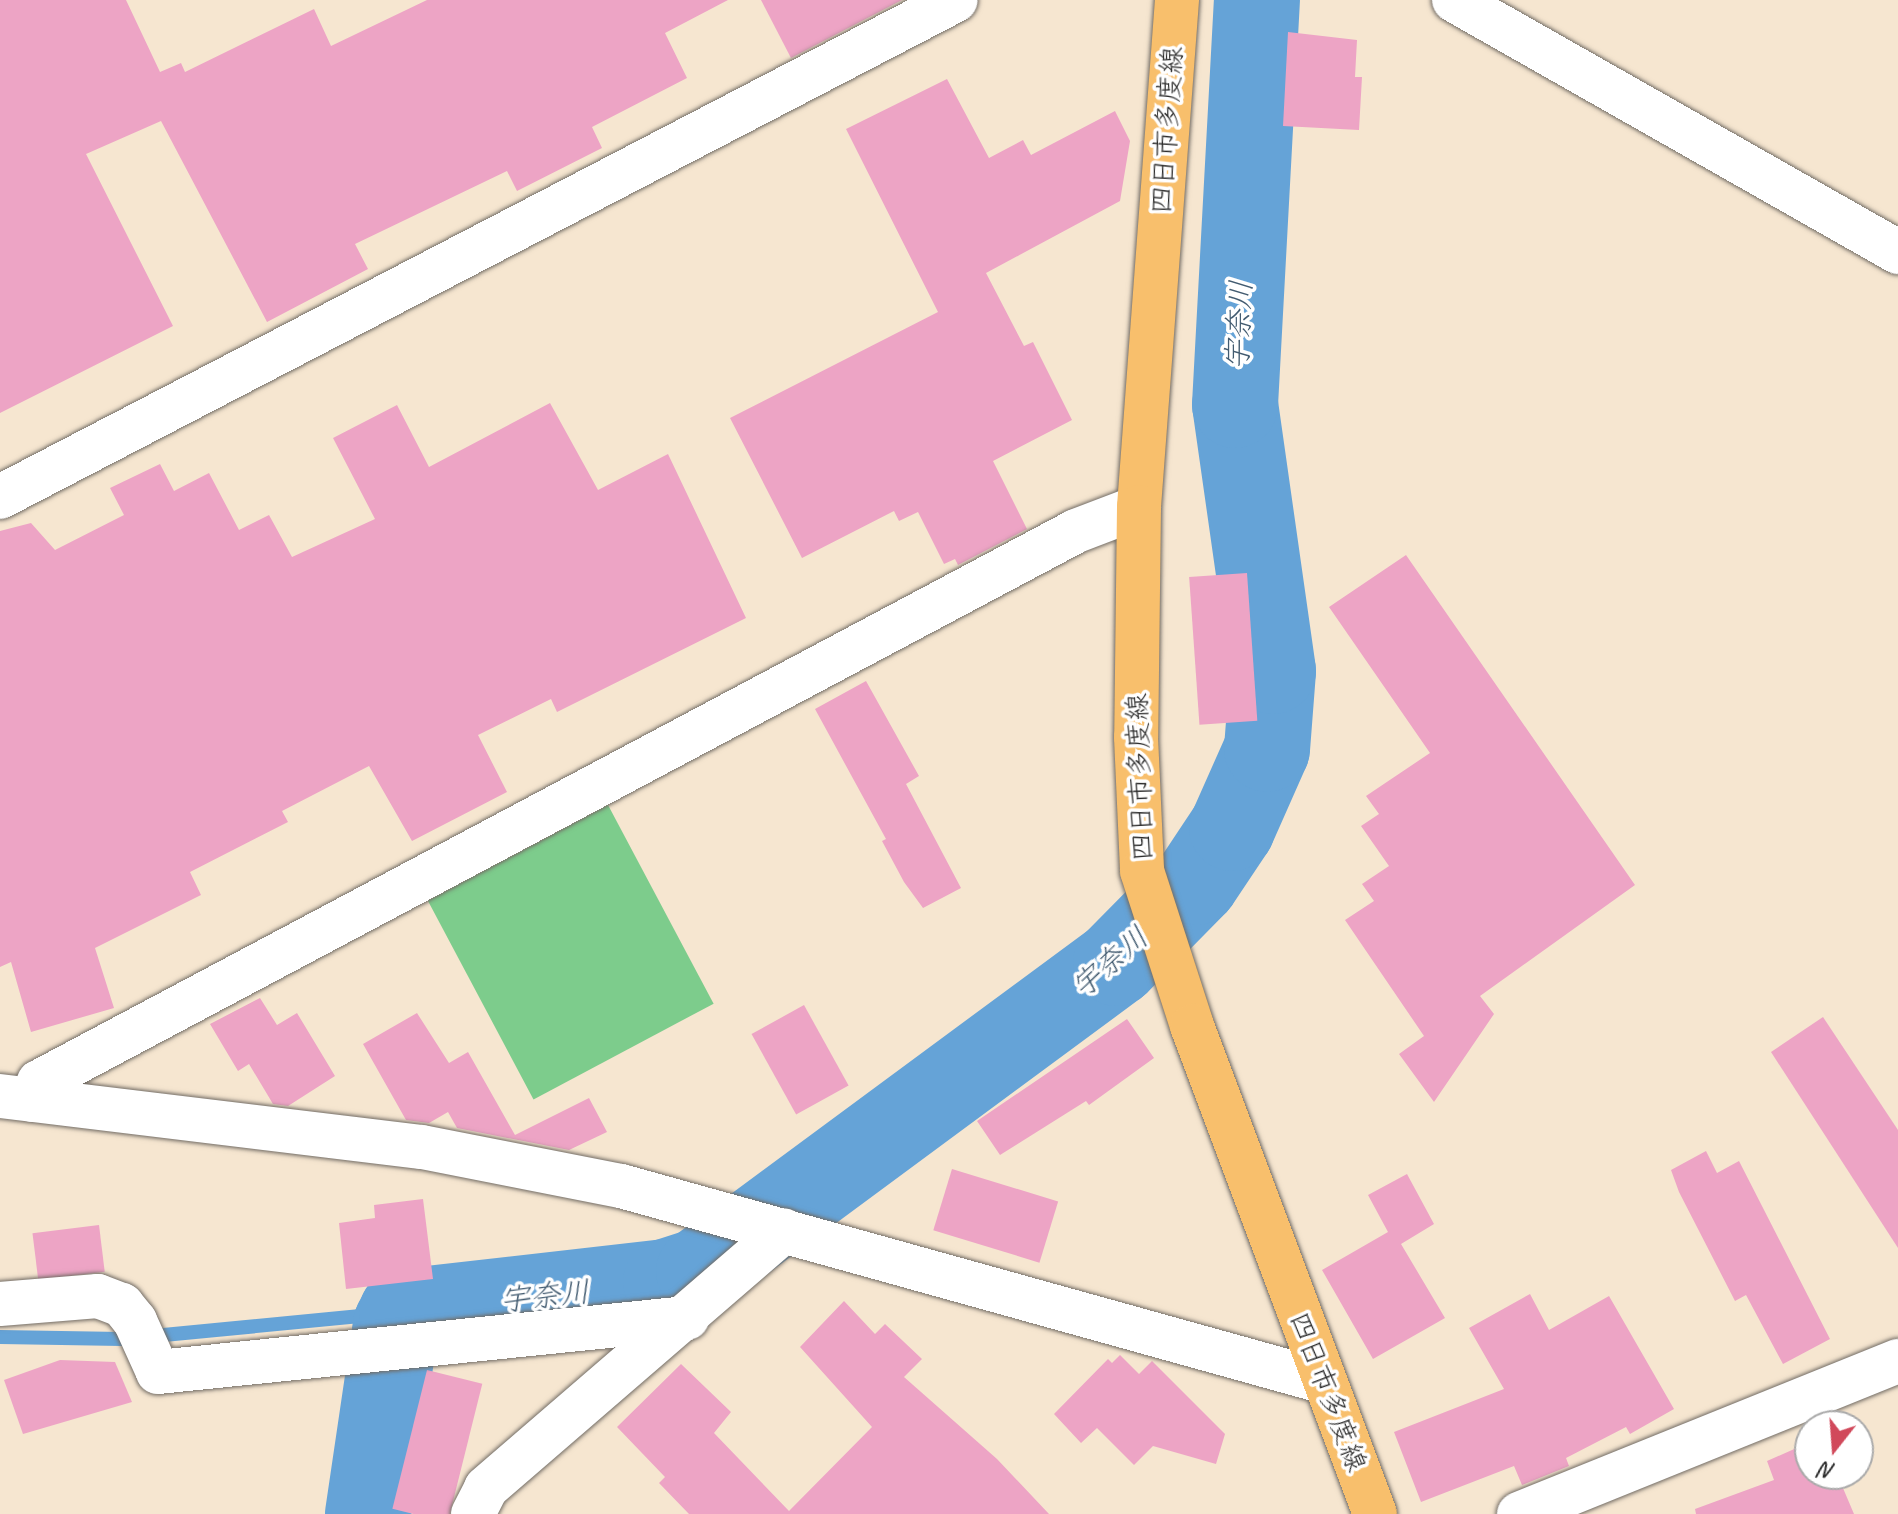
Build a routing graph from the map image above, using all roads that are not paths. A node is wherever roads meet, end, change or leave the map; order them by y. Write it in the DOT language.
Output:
graph roads {
  1 [pos="956,0"];
  2 [pos="1177,0"];
  3 [pos="1454,0"];
  4 [pos="1898,252"];
  5 [pos="0,497"];
  6 [pos="1139,507"];
  7 [pos="16,1098"];
  8 [pos="780,1230"];
  9 [pos="0,1304"];
  10 [pos="687,1318"];
  11 [pos="1898,1361"];
  12 [pos="1322,1381"];
  13 [pos="473,1514"];
  14 [pos="1375,1514"];
  15 [pos="1519,1514"];
  1 -- 5 [label="street"];
  2 -- 6 [label="main road, 四日市多度線"];
  3 -- 4 [label="street"];
  6 -- 7 [label="street"];
  6 -- 12 [label="main road, 四日市多度線"];
  7 -- 8 [label="street"];
  8 -- 10 [label="street"];
  8 -- 12 [label="street"];
  9 -- 10 [label="street"];
  10 -- 13 [label="street"];
  11 -- 15 [label="street"];
  12 -- 14 [label="main road, 四日市多度線"];
}
